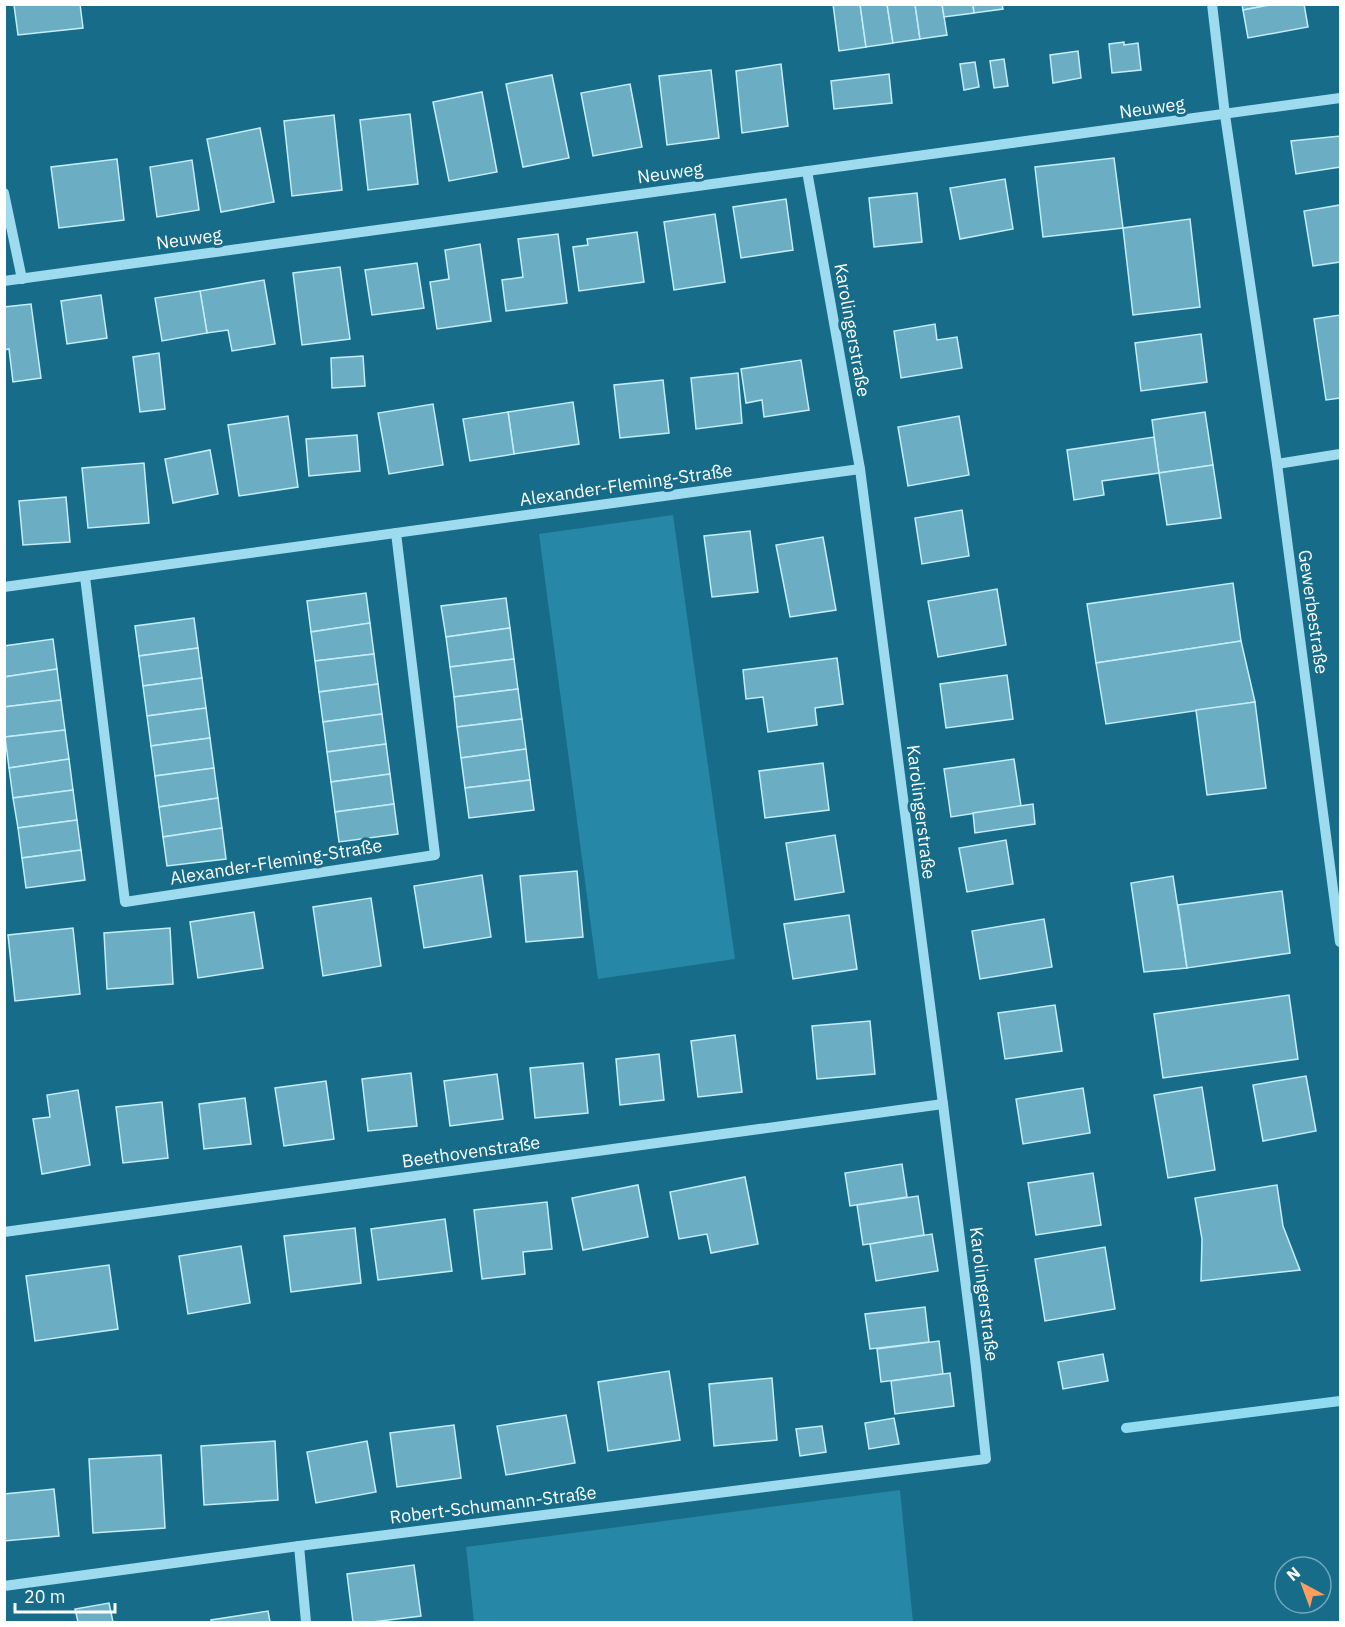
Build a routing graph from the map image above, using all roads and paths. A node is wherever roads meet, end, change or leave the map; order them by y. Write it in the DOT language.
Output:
graph roads {
  1 [pos="1212,4"];
  2 [pos="1341,98"];
  3 [pos="1225,115"];
  4 [pos="807,171"];
  5 [pos="4,193"];
  6 [pos="22,279"];
  7 [pos="4,281"];
  8 [pos="1341,454"];
  9 [pos="1277,464"];
  10 [pos="860,469"];
  11 [pos="396,533"];
  12 [pos="85,577"];
  13 [pos="4,587"];
  14 [pos="1341,942"];
  15 [pos="943,1104"];
  16 [pos="4,1232"];
  17 [pos="986,1459"];
  18 [pos="299,1546"];
  19 [pos="4,1586"];
  20 [pos="306,1623"];
  1 -- 3 [label="street, Gewerbestraße"];
  2 -- 3 [label="street, Neuweg"];
  3 -- 4 [label="street, Neuweg"];
  3 -- 9 [label="street, Gewerbestraße"];
  4 -- 6 [label="street, Neuweg"];
  4 -- 10 [label="street, Karolingerstraße"];
  5 -- 6 [label="street"];
  6 -- 7 [label="street, Neuweg"];
  8 -- 9 [label="street"];
  9 -- 14 [label="street, Gewerbestraße"];
  10 -- 11 [label="street, Alexander-Fleming-Straße"];
  10 -- 15 [label="street, Karolingerstraße"];
  11 -- 12 [label="street, Alexander-Fleming-Straße"];
  11 -- 12 [label="street, Alexander-Fleming-Straße"];
  12 -- 13 [label="street, Alexander-Fleming-Straße"];
  15 -- 16 [label="street, Beethovenstraße"];
  15 -- 17 [label="street, Karolingerstraße"];
  17 -- 18 [label="street, Robert-Schumann-Straße"];
  18 -- 19 [label="street, Robert-Schumann-Straße"];
  18 -- 20 [label="street"];
}
